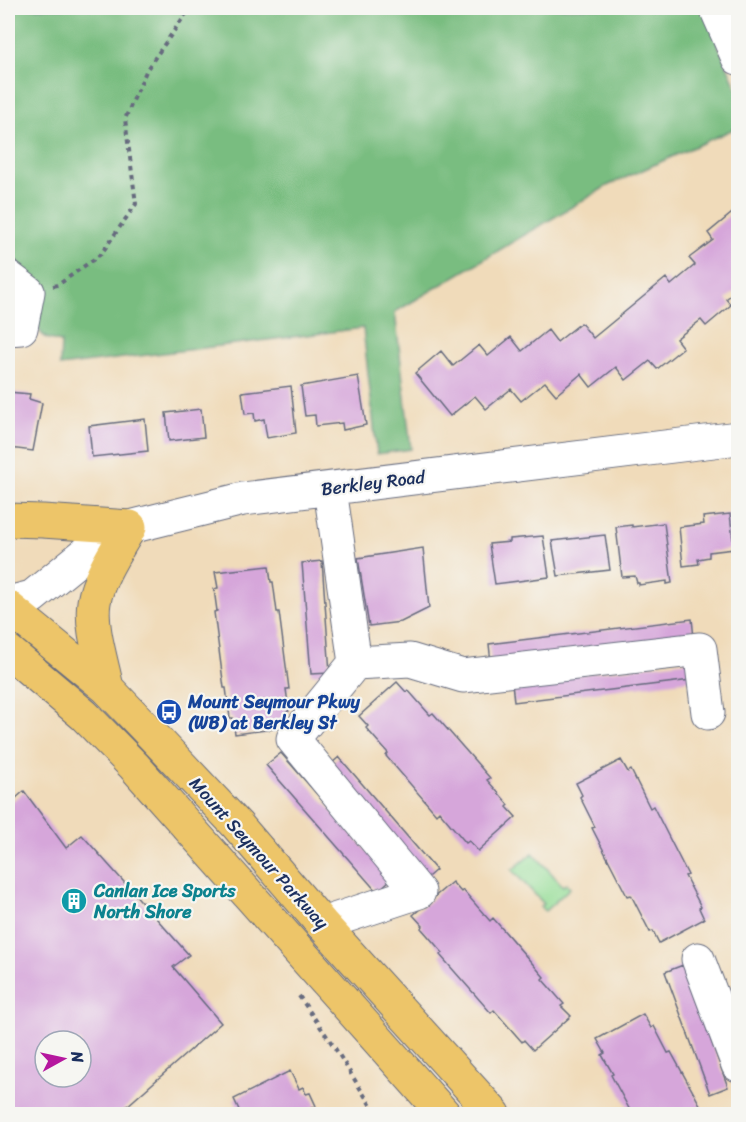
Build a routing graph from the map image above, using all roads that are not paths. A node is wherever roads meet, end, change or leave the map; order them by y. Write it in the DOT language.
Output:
graph roads {
  1 [pos="726,14"];
  2 [pos="738,58"];
  3 [pos="18,284"];
  4 [pos="8,329"];
  5 [pos="738,438"];
  6 [pos="330,489"];
  7 [pos="8,520"];
  8 [pos="130,526"];
  9 [pos="17,614"];
  10 [pos="8,651"];
  11 [pos="355,663"];
  12 [pos="107,688"];
  13 [pos="708,713"];
  14 [pos="322,924"];
  15 [pos="698,959"];
  16 [pos="738,1065"];
  17 [pos="444,1114"];
  18 [pos="494,1114"];
  1 -- 2 [label="street"];
  3 -- 4 [label="street"];
  5 -- 6 [label="street, Berkley Road"];
  6 -- 8 [label="street, Berkley Road"];
  6 -- 11 [label="street"];
  7 -- 8 [label="main road"];
  8 -- 9 [label="street, Berkley Road"];
  8 -- 12 [label="main road"];
  9 -- 12 [label="main road, Mount Seymour Parkway"];
  10 -- 17 [label="main road, Mount Seymour Parkway"];
  11 -- 13 [label="street"];
  11 -- 14 [label="street"];
  12 -- 14 [label="main road, Mount Seymour Parkway"];
  14 -- 18 [label="main road, Mount Seymour Parkway"];
  15 -- 16 [label="street"];
}
